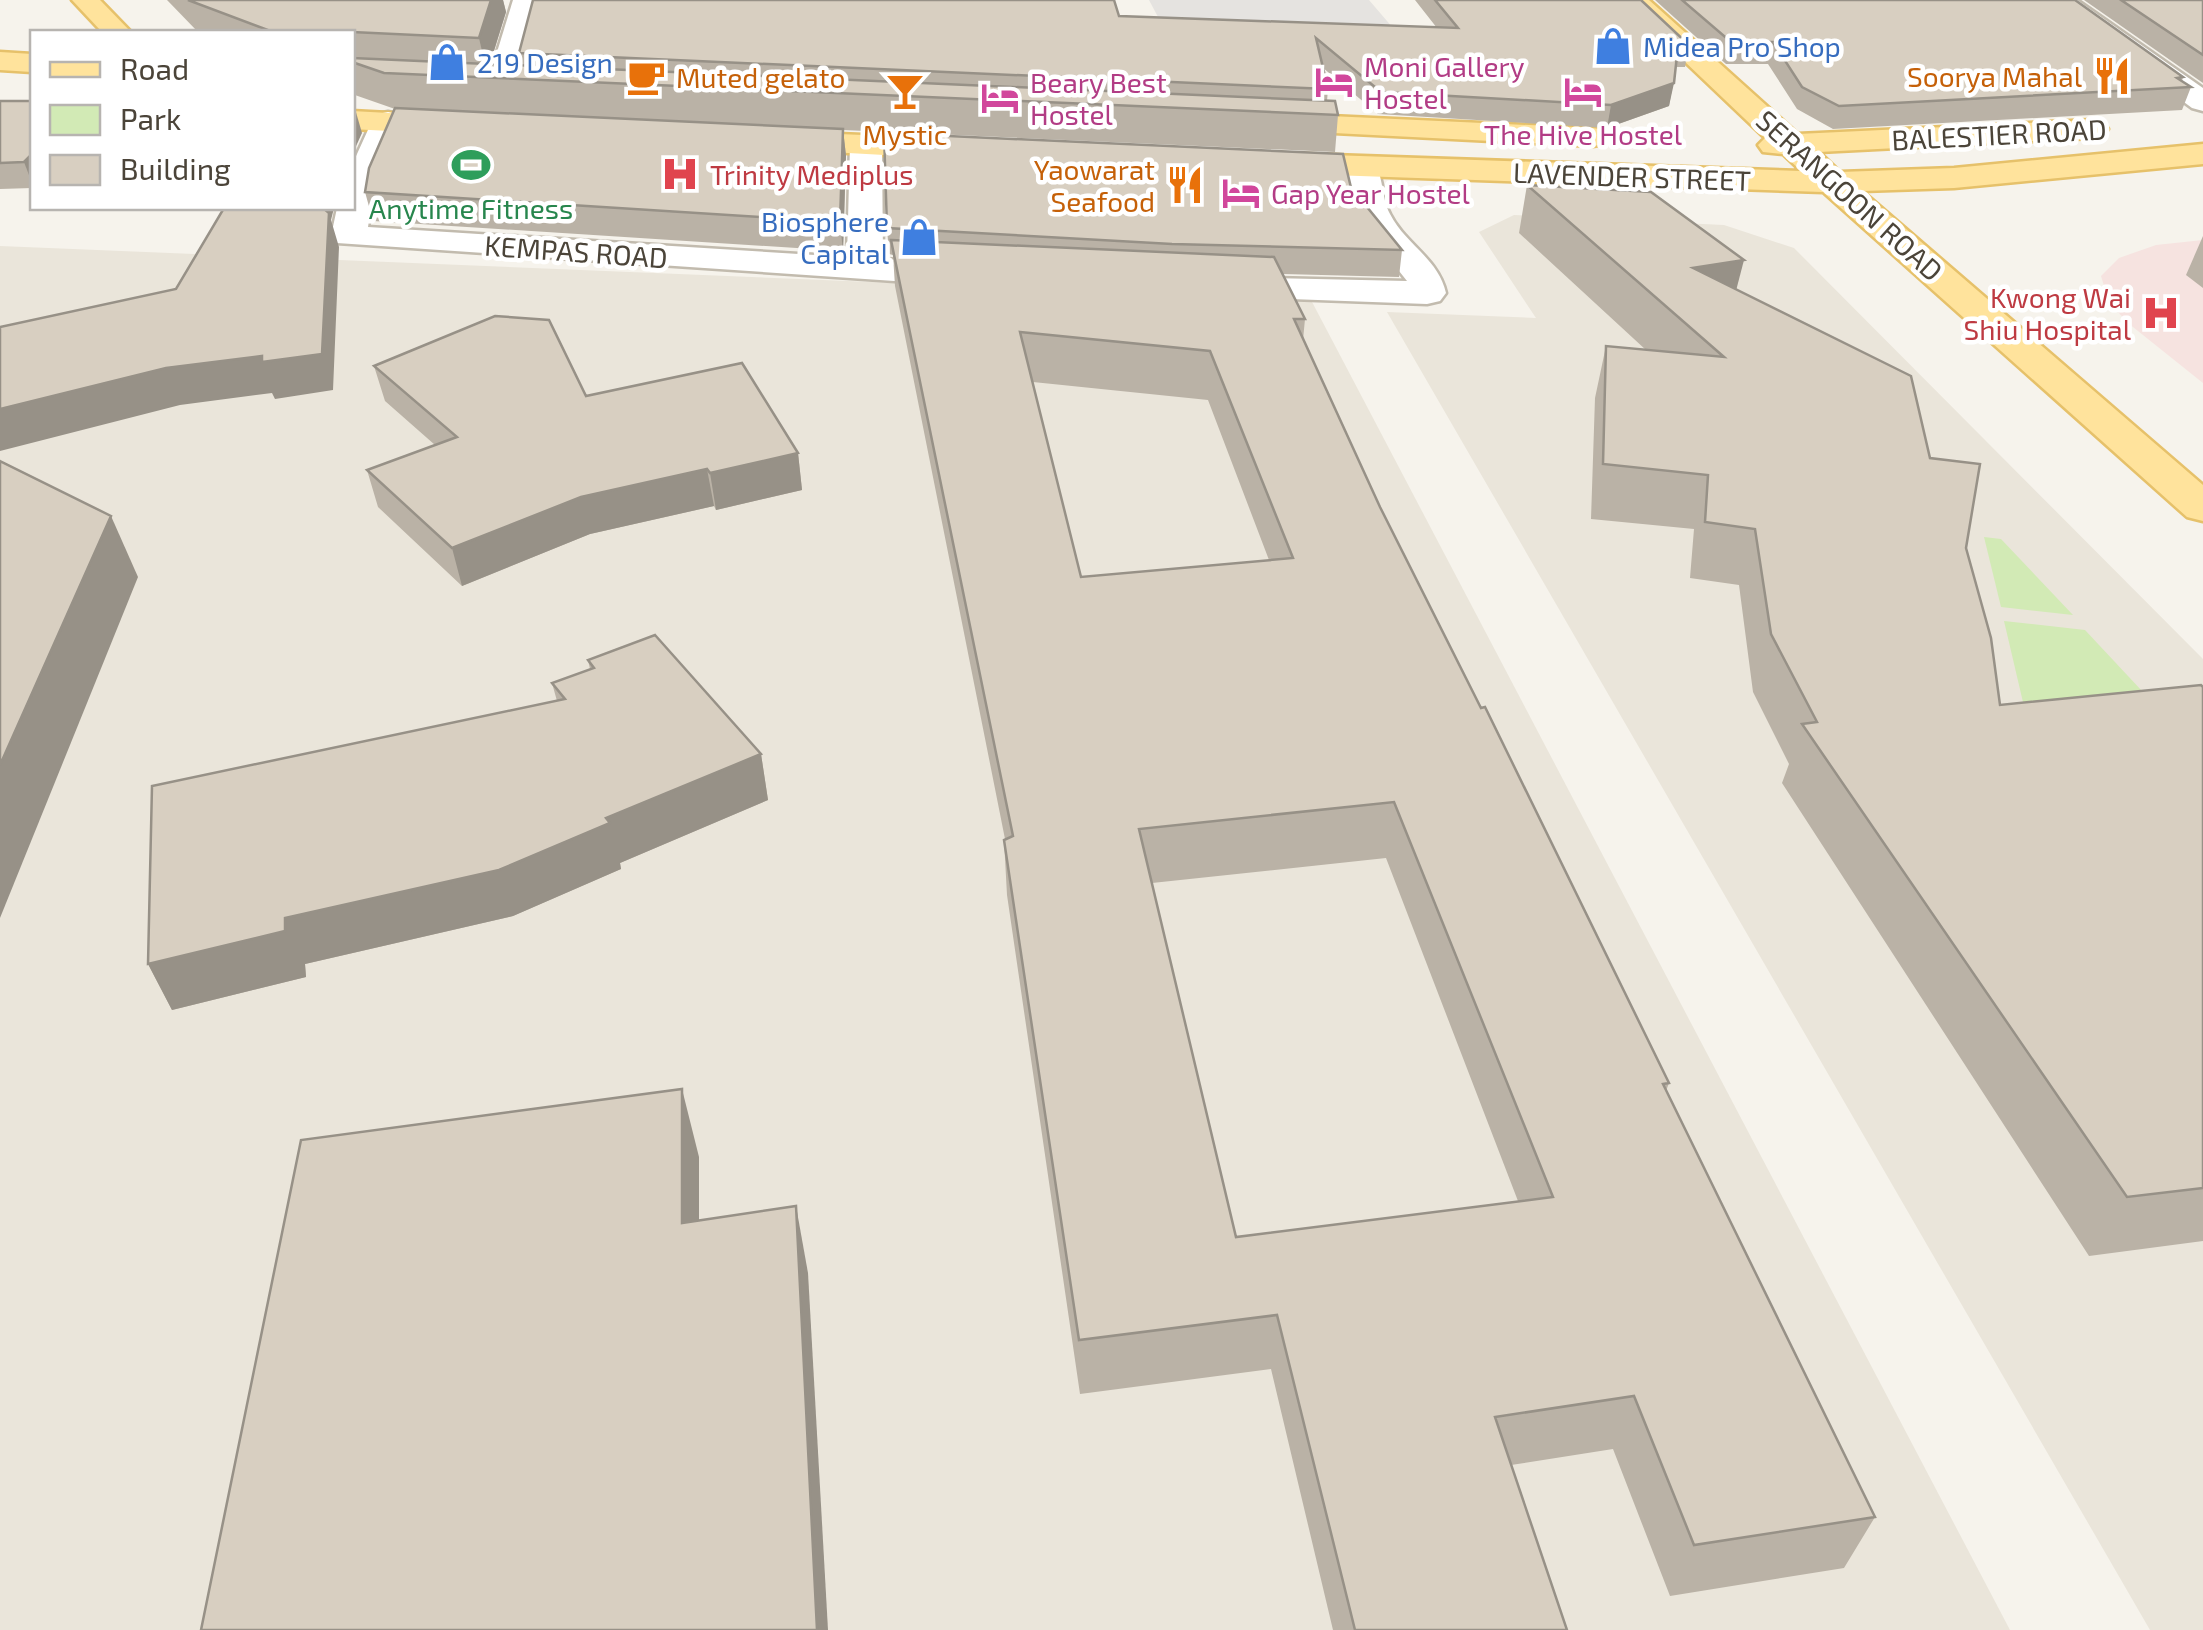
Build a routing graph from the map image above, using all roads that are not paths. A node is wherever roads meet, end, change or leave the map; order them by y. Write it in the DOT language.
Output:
graph roads {
  1 [pos="85,0"];
  2 [pos="526,0"];
  3 [pos="1633,0"];
  4 [pos="2059,0"];
  5 [pos="115,30"];
  6 [pos="0,61"];
  7 [pos="30,62"];
  8 [pos="464,86"];
  9 [pos="500,88"];
  10 [pos="539,90"];
  11 [pos="2203,102"];
  12 [pos="355,120"];
  13 [pos="388,121"];
  14 [pos="1242,122"];
  15 [pos="2122,126"];
  16 [pos="498,128"];
  17 [pos="1621,138"];
  18 [pos="730,139"];
  19 [pos="1739,144"];
  20 [pos="866,145"];
  21 [pos="1794,146"];
  22 [pos="985,150"];
  23 [pos="2203,154"];
  24 [pos="1242,162"];
  25 [pos="1362,167"];
  26 [pos="1832,182"];
  27 [pos="355,200"];
  28 [pos="353,210"];
  29 [pos="864,270"];
  30 [pos="1004,277"];
  31 [pos="1190,287"];
  32 [pos="2203,508"];
  1 -- 5 [label="main road"];
  2 -- 9 [label="street"];
  3 -- 21 [label="main road, SERANGOON ROAD"];
  4 -- 11 [label="street"];
  6 -- 7 [label="main road"];
  8 -- 9 [label="main road"];
  9 -- 10 [label="main road"];
  12 -- 13 [label="main road"];
  13 -- 16 [label="main road"];
  13 -- 27 [label="street, KEMPAS ROAD"];
  14 -- 17 [label="main road, LAVENDER STREET"];
  15 -- 21 [label="main road, BALESTIER ROAD"];
  18 -- 20 [label="main road"];
  19 -- 21 [label="main road, LAVENDER STREET"];
  20 -- 22 [label="main road"];
  20 -- 29 [label="street"];
  21 -- 26 [label="main road, SERANGOON ROAD"];
  23 -- 26 [label="main road, BALESTIER ROAD"];
  24 -- 25 [label="main road, LAVENDER STREET"];
  25 -- 26 [label="main road, LAVENDER STREET"];
  25 -- 31 [label="street"];
  26 -- 32 [label="main road, SERANGOON ROAD"];
  28 -- 29 [label="street, KEMPAS ROAD"];
  29 -- 30 [label="street, KEMPAS ROAD"];
}
